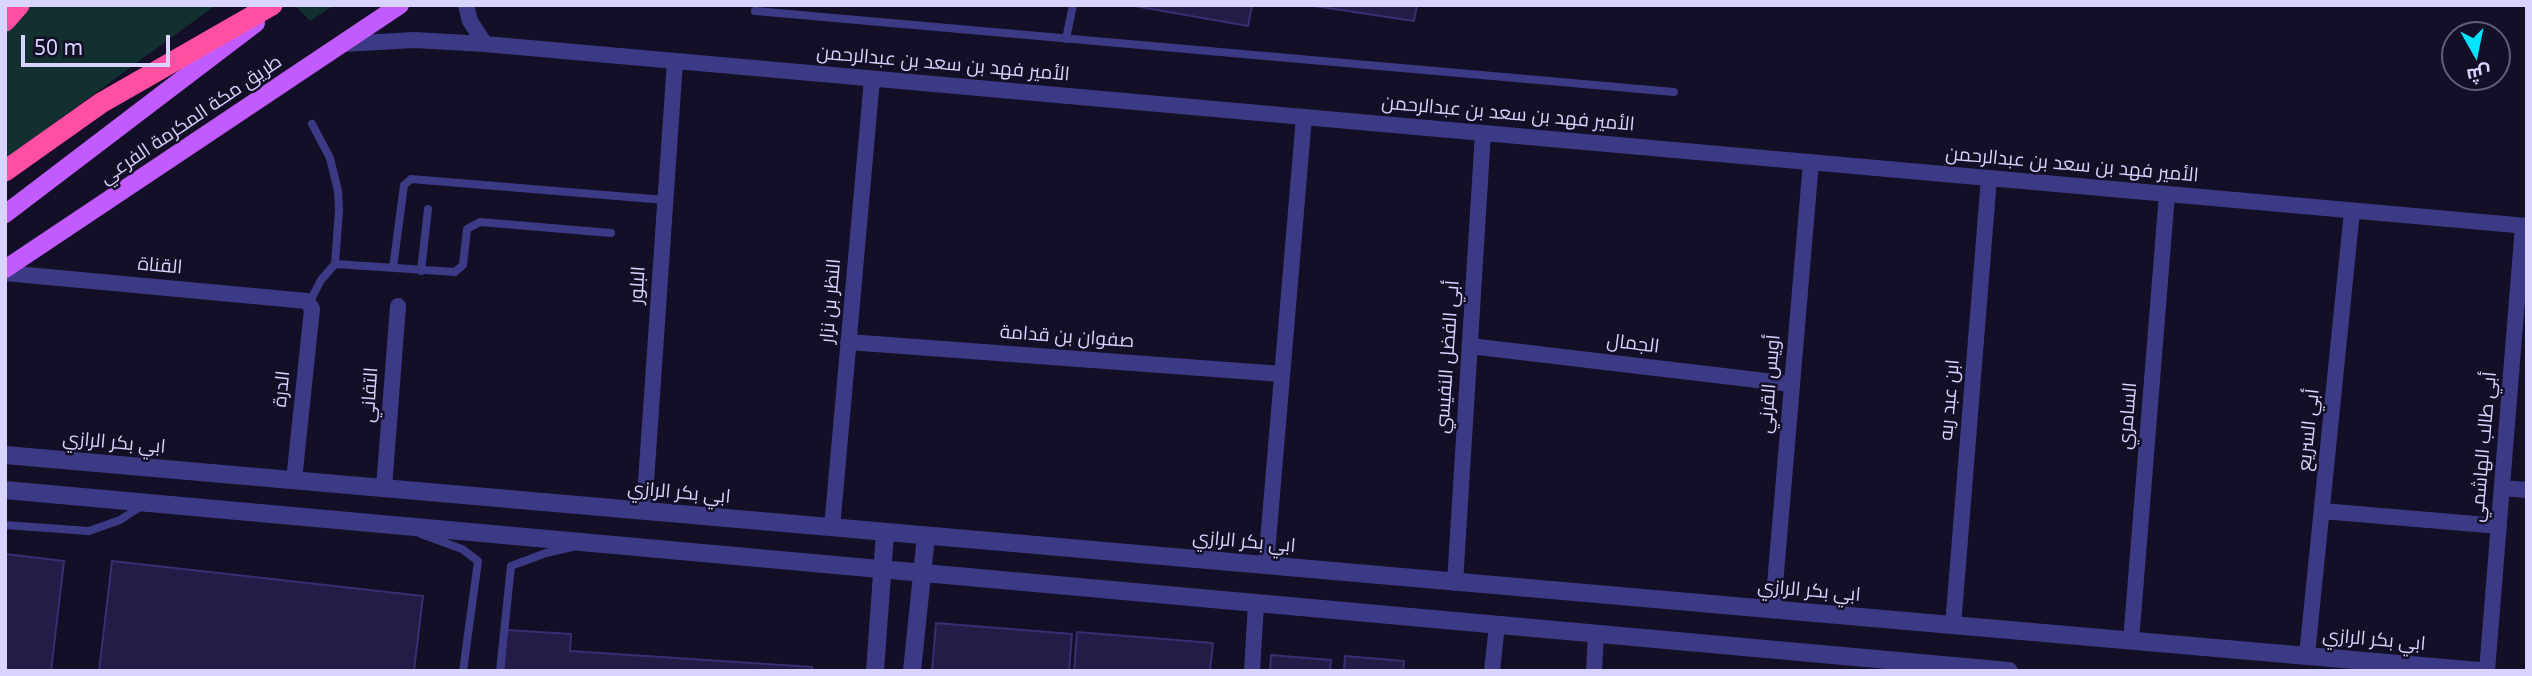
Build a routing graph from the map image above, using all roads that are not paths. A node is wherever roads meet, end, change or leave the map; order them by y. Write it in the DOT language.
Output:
graph roads {
  1 [pos="19,5"];
  2 [pos="272,5"];
  3 [pos="279,5"];
  4 [pos="400,5"];
  5 [pos="466,5"];
  6 [pos="1073,5"];
  7 [pos="755,11"];
  8 [pos="5,21"];
  9 [pos="1066,39"];
  10 [pos="343,44"];
  11 [pos="485,44"];
  12 [pos="675,61"];
  13 [pos="872,79"];
  14 [pos="1674,92"];
  15 [pos="1304,117"];
  16 [pos="312,124"];
  17 [pos="1483,133"];
  18 [pos="1811,162"];
  19 [pos="5,171"];
  20 [pos="1989,178"];
  21 [pos="2167,194"];
  22 [pos="665,200"];
  23 [pos="428,209"];
  24 [pos="2352,211"];
  25 [pos="5,214"];
  26 [pos="2525,226"];
  27 [pos="611,233"];
  28 [pos="335,264"];
  29 [pos="393,268"];
  30 [pos="5,271"];
  31 [pos="421,271"];
  32 [pos="309,303"];
  33 [pos="398,306"];
  34 [pos="848,342"];
  35 [pos="1470,346"];
  36 [pos="1283,374"];
  37 [pos="1791,384"];
  38 [pos="5,455"];
  39 [pos="294,480"];
  40 [pos="384,488"];
  41 [pos="2502,488"];
  42 [pos="5,490"];
  43 [pos="2527,490"];
  44 [pos="147,503"];
  45 [pos="644,511"];
  46 [pos="2322,511"];
  47 [pos="5,525"];
  48 [pos="402,526"];
  49 [pos="2499,526"];
  50 [pos="832,528"];
  51 [pos="885,533"];
  52 [pos="926,536"];
  53 [pos="589,543"];
  54 [pos="1266,565"];
  55 [pos="881,570"];
  56 [pos="922,574"];
  57 [pos="1455,583"];
  58 [pos="1256,604"];
  59 [pos="1773,608"];
  60 [pos="1497,625"];
  61 [pos="1952,626"];
  62 [pos="1596,634"];
  63 [pos="2131,641"];
  64 [pos="2307,655"];
  65 [pos="463,671"];
  66 [pos="500,671"];
  67 [pos="875,671"];
  68 [pos="912,671"];
  69 [pos="1251,671"];
  70 [pos="1492,671"];
  71 [pos="1594,671"];
  72 [pos="2009,671"];
  73 [pos="2479,671"];
  74 [pos="2487,671"];
  1 -- 8 [label="highway"];
  2 -- 19 [label="highway"];
  3 -- 25 [label="main road"];
  4 -- 10 [label="main road, طريق مكة المكرمة الفرعي"];
  5 -- 11 [label="street"];
  6 -- 9 [label="lane"];
  7 -- 9 [label="lane"];
  9 -- 14 [label="lane"];
  10 -- 11 [label="street, الأمير فهد بن سعد بن عبدالرحمن"];
  10 -- 30 [label="main road, طريق مكة المكرمة الفرعي"];
  11 -- 12 [label="street, الأمير فهد بن سعد بن عبدالرحمن"];
  12 -- 13 [label="street, الأمير فهد بن سعد بن عبدالرحمن"];
  12 -- 22 [label="street, البلور"];
  13 -- 15 [label="street, الأمير فهد بن سعد بن عبدالرحمن"];
  13 -- 34 [label="street, النظر بن نزار"];
  15 -- 17 [label="street, الأمير فهد بن سعد بن عبدالرحمن"];
  15 -- 36 [label="street"];
  16 -- 28 [label="lane"];
  17 -- 18 [label="street, الأمير فهد بن سعد بن عبدالرحمن"];
  17 -- 35 [label="street, أبي الفضل النفيسي"];
  18 -- 20 [label="street, الأمير فهد بن سعد بن عبدالرحمن"];
  18 -- 37 [label="street, أويس القرني"];
  20 -- 21 [label="street, الأمير فهد بن سعد بن عبدالرحمن"];
  20 -- 61 [label="street, ابن عبد ربه"];
  21 -- 24 [label="street, الأمير فهد بن سعد بن عبدالرحمن"];
  21 -- 63 [label="street, السامري"];
  22 -- 29 [label="lane"];
  22 -- 45 [label="street, البلور"];
  23 -- 31 [label="lane"];
  24 -- 26 [label="street, الأمير فهد بن سعد بن عبدالرحمن"];
  24 -- 46 [label="street, أبي السريع"];
  26 -- 41 [label="street, أبي طالب الهاشمي"];
  27 -- 31 [label="lane"];
  28 -- 29 [label="lane"];
  28 -- 32 [label="lane"];
  29 -- 31 [label="lane"];
  30 -- 32 [label="street, القناة"];
  32 -- 39 [label="street, الدرة"];
  33 -- 40 [label="street, التفاني"];
  34 -- 36 [label="street, صفوان بن قدامة"];
  34 -- 50 [label="street, النظر بن نزار"];
  35 -- 37 [label="street, الجمال"];
  35 -- 57 [label="street, أبي الفضل النفيسي"];
  36 -- 54 [label="street"];
  37 -- 59 [label="street, أويس القرني"];
  38 -- 39 [label="street, ابي بكر الرازي"];
  39 -- 40 [label="street, ابي بكر الرازي"];
  40 -- 45 [label="street, ابي بكر الرازي"];
  41 -- 43 [label="street"];
  41 -- 49 [label="street, أبي طالب الهاشمي"];
  42 -- 44 [label="street"];
  44 -- 47 [label="lane"];
  44 -- 48 [label="street"];
  45 -- 50 [label="street, ابي بكر الرازي"];
  46 -- 49 [label="street"];
  46 -- 64 [label="street, أبي السريع"];
  48 -- 53 [label="street"];
  48 -- 65 [label="lane"];
  49 -- 74 [label="street, أبي طالب الهاشمي"];
  50 -- 51 [label="street, ابي بكر الرازي"];
  51 -- 52 [label="street, ابي بكر الرازي"];
  51 -- 55 [label="street"];
  52 -- 54 [label="street, ابي بكر الرازي"];
  52 -- 56 [label="street"];
  53 -- 55 [label="street"];
  53 -- 66 [label="lane"];
  54 -- 57 [label="street, ابي بكر الرازي"];
  55 -- 56 [label="street"];
  55 -- 67 [label="street"];
  56 -- 58 [label="street"];
  56 -- 68 [label="street"];
  57 -- 59 [label="street, ابي بكر الرازي"];
  58 -- 60 [label="street"];
  58 -- 69 [label="street"];
  59 -- 61 [label="street, ابي بكر الرازي"];
  60 -- 62 [label="street"];
  60 -- 70 [label="street"];
  61 -- 63 [label="street, ابي بكر الرازي"];
  62 -- 71 [label="street"];
  62 -- 72 [label="street"];
  63 -- 64 [label="street, ابي بكر الرازي"];
  64 -- 73 [label="street, ابي بكر الرازي"];
}
